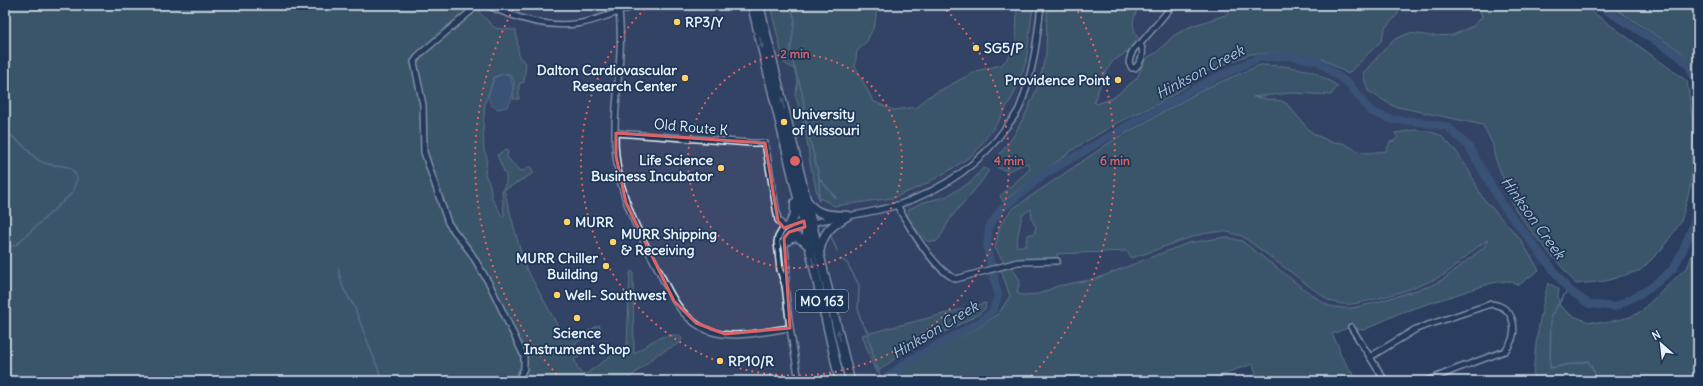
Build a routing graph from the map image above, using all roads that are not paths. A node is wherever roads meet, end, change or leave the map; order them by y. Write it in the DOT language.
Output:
graph roads {
  1 [pos="475,5"];
  2 [pos="486,5"];
  3 [pos="618,5"];
  4 [pos="638,5"];
  5 [pos="752,5"];
  6 [pos="759,5"];
  7 [pos="1041,5"];
  8 [pos="1173,5"];
  9 [pos="619,12"];
  10 [pos="1140,44"];
  11 [pos="616,133"];
  12 [pos="797,194"];
  13 [pos="805,198"];
  14 [pos="897,205"];
  15 [pos="847,216"];
  16 [pos="807,224"];
  17 [pos="787,226"];
  18 [pos="784,243"];
  19 [pos="810,247"];
  20 [pos="819,253"];
  21 [pos="1057,261"];
  22 [pos="785,285"];
  23 [pos="1351,327"];
  24 [pos="790,328"];
  25 [pos="1370,357"];
  26 [pos="849,377"];
  27 [pos="799,379"];
  28 [pos="840,379"];
  29 [pos="518,381"];
  30 [pos="1385,381"];
  31 [pos="1427,381"];
  1 -- 29 [label="street"];
  2 -- 9 [label="street"];
  3 -- 9 [label="street"];
  4 -- 9 [label="street"];
  5 -- 12 [label="main road, MO 163, one-way"];
  13 -- 6 [label="main road, MO 163, one-way"];
  7 -- 14 [label="street"];
  8 -- 10 [label="street"];
  9 -- 11 [label="street"];
  11 -- 17 [label="street, Old Route K"];
  11 -- 24 [label="street"];
  12 -- 16 [label="main road, MO 163"];
  12 -- 17 [label="main road"];
  13 -- 15 [label="main road"];
  13 -- 16 [label="main road, MO 163"];
  14 -- 15 [label="street"];
  14 -- 21 [label="street"];
  15 -- 16 [label="street"];
  15 -- 20 [label="main road"];
  16 -- 17 [label="street"];
  16 -- 18 [label="street"];
  16 -- 19 [label="main road, MO 163"];
  16 -- 20 [label="main road, MO 163"];
  17 -- 22 [label="street"];
  18 -- 19 [label="main road"];
  18 -- 22 [label="street"];
  19 -- 28 [label="main road, MO 163, one-way"];
  26 -- 20 [label="main road, MO 163, one-way"];
  22 -- 24 [label="street"];
  23 -- 25 [label="street"];
  24 -- 27 [label="street"];
  25 -- 30 [label="street"];
  25 -- 31 [label="street"];
}
